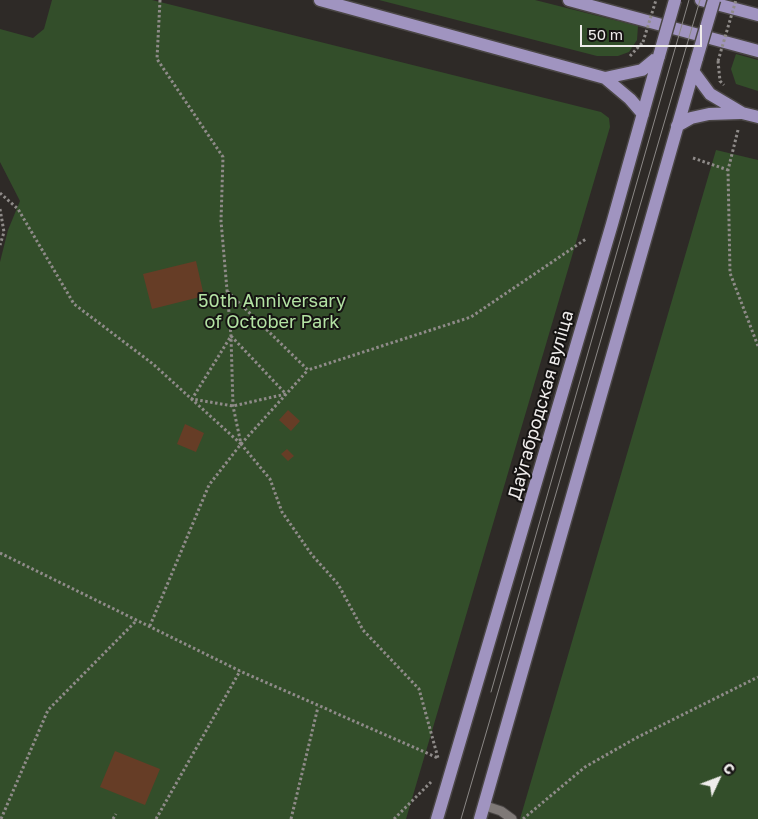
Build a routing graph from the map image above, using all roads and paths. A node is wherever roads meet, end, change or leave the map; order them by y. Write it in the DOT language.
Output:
graph roads {
  1 [pos="160,0"];
  2 [pos="320,0"];
  3 [pos="569,0"];
  4 [pos="656,0"];
  5 [pos="675,0"];
  6 [pos="701,0"];
  7 [pos="714,0"];
  8 [pos="736,0"];
  9 [pos="758,15"];
  10 [pos="758,51"];
  11 [pos="659,56"];
  12 [pos="626,58"];
  13 [pos="695,65"];
  14 [pos="605,78"];
  15 [pos="726,86"];
  16 [pos="643,114"];
  17 [pos="742,114"];
  18 [pos="758,117"];
  19 [pos="678,126"];
  20 [pos="738,130"];
  21 [pos="693,158"];
  22 [pos="728,170"];
  23 [pos="0,193"];
  24 [pos="0,209"];
  25 [pos="586,239"];
  26 [pos="0,245"];
  27 [pos="227,291"];
  28 [pos="231,336"];
  29 [pos="758,346"];
  30 [pos="308,370"];
  31 [pos="286,394"];
  32 [pos="192,399"];
  33 [pos="233,406"];
  34 [pos="241,444"];
  35 [pos="0,553"];
  36 [pos="136,621"];
  37 [pos="149,628"];
  38 [pos="240,671"];
  39 [pos="758,677"];
  40 [pos="318,707"];
  41 [pos="431,782"];
  42 [pos="483,805"];
  43 [pos="116,814"];
  44 [pos="1,819"];
  45 [pos="113,819"];
  46 [pos="156,819"];
  47 [pos="291,819"];
  48 [pos="394,819"];
  49 [pos="437,819"];
  50 [pos="480,819"];
  51 [pos="512,819"];
  52 [pos="522,819"];
  1 -- 27 [label="path"];
  2 -- 14 [label="main road"];
  3 -- 10 [label="main road"];
  4 -- 12 [label="path, bridge"];
  5 -- 11 [label="main road, Даўгабродская вуліца, bridge"];
  6 -- 9 [label="main road"];
  7 -- 13 [label="main road, bridge"];
  8 -- 15 [label="path, bridge"];
  11 -- 14 [label="main road"];
  11 -- 16 [label="main road, Даўгабродская вуліца"];
  13 -- 17 [label="main road"];
  13 -- 19 [label="main road"];
  14 -- 16 [label="main road"];
  16 -- 49 [label="main road, Даўгабродская вуліца"];
  17 -- 18 [label="main road"];
  17 -- 19 [label="main road"];
  19 -- 42 [label="main road"];
  20 -- 22 [label="path"];
  21 -- 22 [label="path"];
  22 -- 29 [label="path"];
  23 -- 32 [label="path"];
  24 -- 26 [label="path"];
  25 -- 30 [label="path"];
  27 -- 28 [label="path"];
  27 -- 30 [label="path"];
  28 -- 31 [label="path"];
  28 -- 32 [label="path"];
  28 -- 33 [label="path"];
  30 -- 31 [label="path"];
  31 -- 33 [label="path"];
  31 -- 34 [label="path"];
  32 -- 33 [label="path"];
  32 -- 34 [label="path"];
  33 -- 34 [label="path"];
  34 -- 37 [label="path"];
  34 -- 40 [label="path"];
  35 -- 36 [label="path"];
  36 -- 37 [label="path"];
  36 -- 44 [label="path"];
  37 -- 38 [label="path"];
  38 -- 40 [label="path"];
  38 -- 46 [label="path"];
  39 -- 52 [label="path"];
  40 -- 47 [label="path"];
  41 -- 48 [label="path"];
  42 -- 50 [label="main road"];
  42 -- 51 [label="lane"];
  43 -- 45 [label="path"];
}
